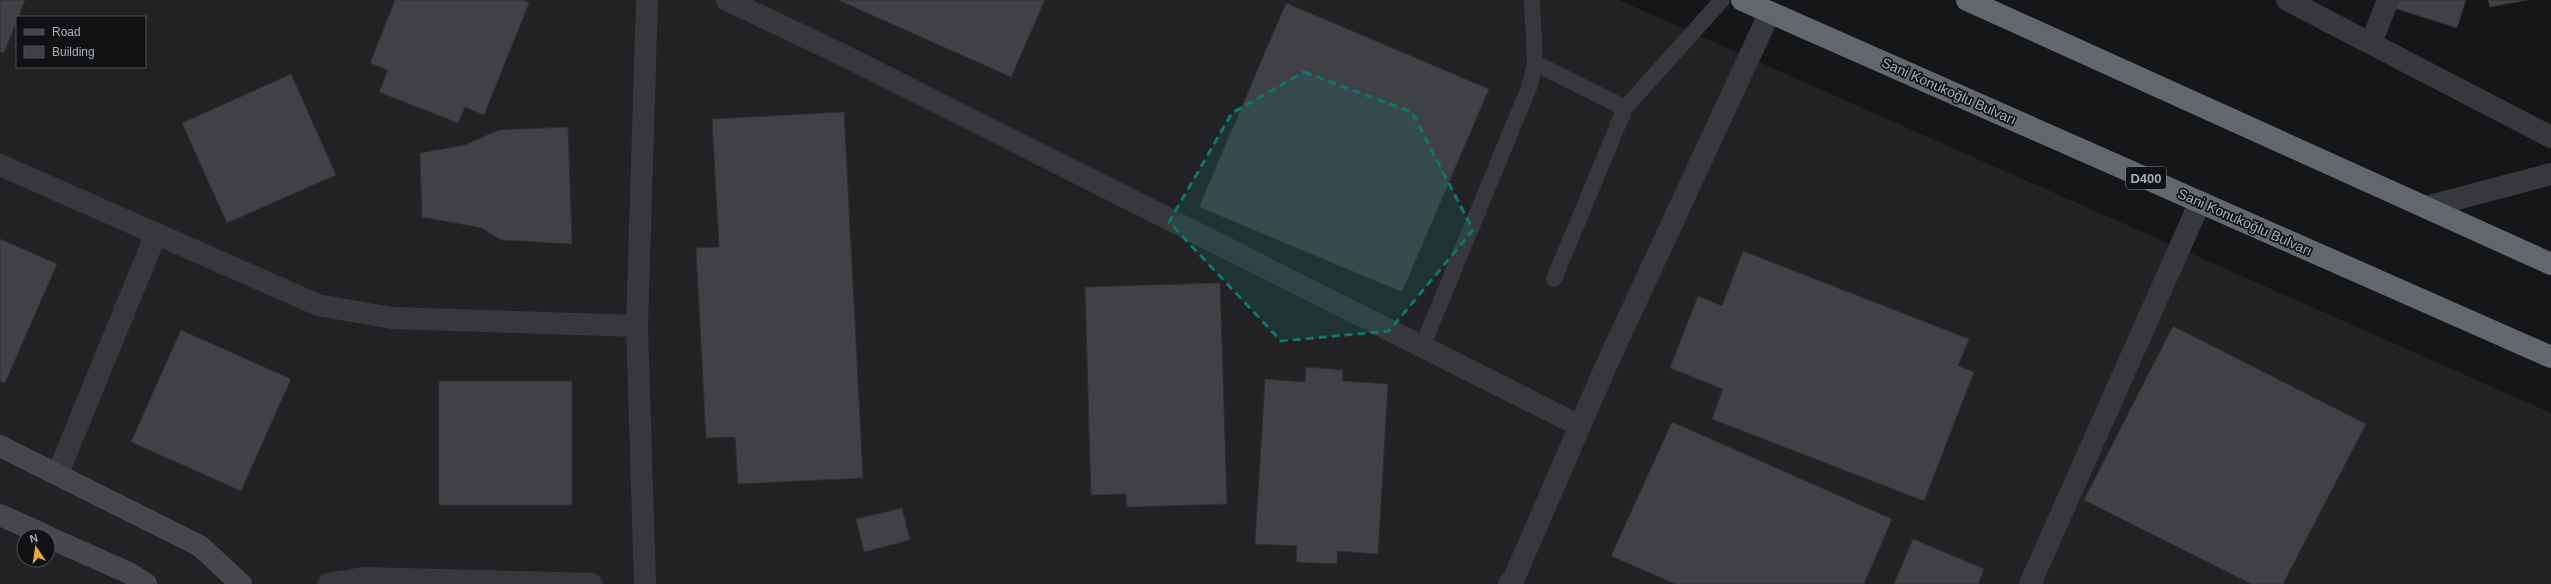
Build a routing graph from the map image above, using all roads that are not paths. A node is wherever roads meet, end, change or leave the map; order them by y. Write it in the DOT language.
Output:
graph roads {
  1 [pos="647,0"];
  2 [pos="727,0"];
  3 [pos="1532,0"];
  4 [pos="1722,0"];
  5 [pos="1742,0"];
  6 [pos="1967,0"];
  7 [pos="2287,0"];
  8 [pos="2388,0"];
  9 [pos="1770,12"];
  10 [pos="2371,43"];
  11 [pos="1535,63"];
  12 [pos="1625,108"];
  13 [pos="2551,136"];
  14 [pos="0,165"];
  15 [pos="2551,174"];
  16 [pos="2200,202"];
  17 [pos="2426,206"];
  18 [pos="156,234"];
  19 [pos="2551,264"];
  20 [pos="1554,279"];
  21 [pos="637,326"];
  22 [pos="1422,347"];
  23 [pos="2551,357"];
  24 [pos="1580,426"];
  25 [pos="0,446"];
  26 [pos="58,474"];
  27 [pos="0,515"];
  28 [pos="29,528"];
  29 [pos="56,540"];
  30 [pos="146,584"];
  31 [pos="240,584"];
  32 [pos="328,584"];
  33 [pos="592,584"];
  34 [pos="645,584"];
  35 [pos="1509,584"];
  36 [pos="2030,584"];
  1 -- 21 [label="street"];
  2 -- 22 [label="street"];
  3 -- 11 [label="lane"];
  4 -- 12 [label="lane"];
  5 -- 9 [label="highway, Sani Konukoğlu Bulvarı / D400"];
  6 -- 17 [label="highway"];
  7 -- 10 [label="street"];
  8 -- 10 [label="street"];
  9 -- 16 [label="highway, Sani Konukoğlu Bulvarı / D400"];
  9 -- 24 [label="street"];
  10 -- 13 [label="street"];
  11 -- 12 [label="lane"];
  11 -- 22 [label="lane"];
  12 -- 20 [label="lane"];
  14 -- 18 [label="street"];
  15 -- 17 [label="street"];
  16 -- 23 [label="highway, Sani Konukoğlu Bulvarı / D400"];
  16 -- 36 [label="street"];
  17 -- 19 [label="highway"];
  18 -- 21 [label="street"];
  18 -- 26 [label="street"];
  21 -- 34 [label="street"];
  22 -- 24 [label="street"];
  24 -- 35 [label="street"];
  25 -- 26 [label="street"];
  26 -- 31 [label="street"];
  27 -- 28 [label="street"];
  29 -- 30 [label="street"];
  32 -- 33 [label="street"];
}
